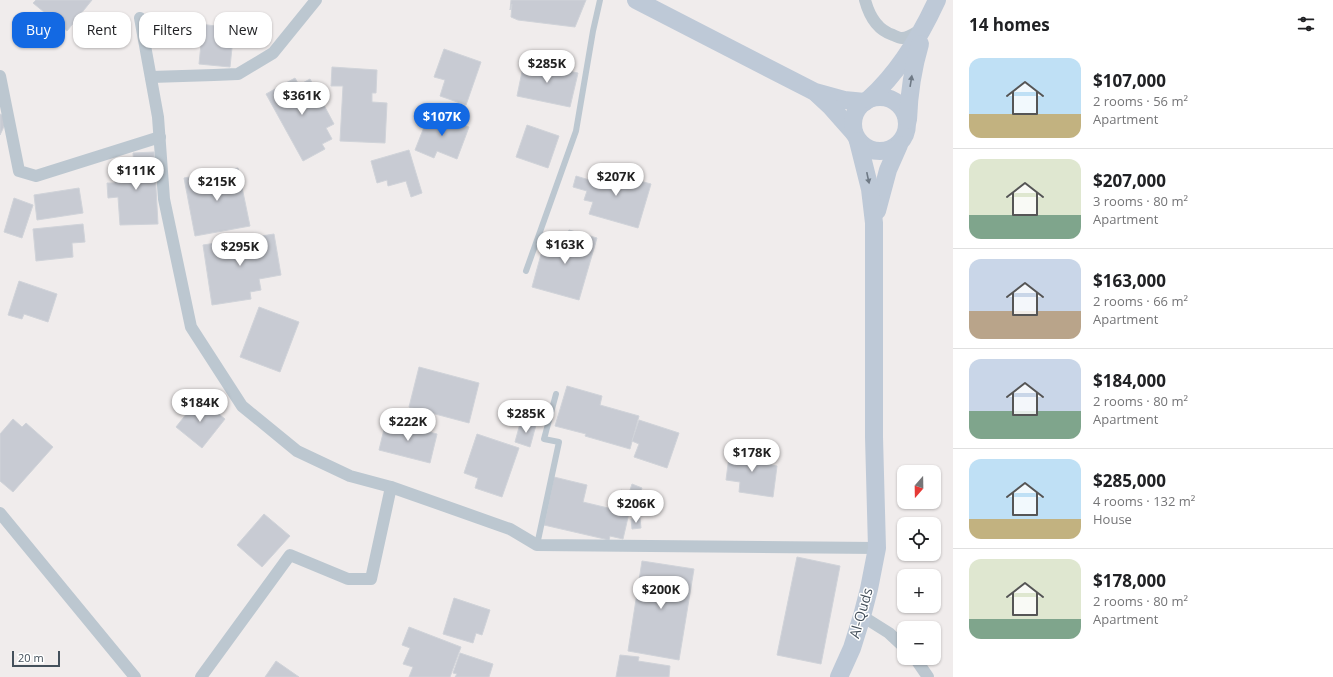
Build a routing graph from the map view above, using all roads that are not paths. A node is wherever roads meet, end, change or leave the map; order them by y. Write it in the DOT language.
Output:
graph roads {
  1 [pos="316,0"];
  2 [pos="600,0"];
  3 [pos="636,0"];
  4 [pos="865,0"];
  5 [pos="937,0"];
  6 [pos="924,28"];
  7 [pos="146,48"];
  8 [pos="0,76"];
  9 [pos="151,76"];
  10 [pos="815,92"];
  11 [pos="867,100"];
  12 [pos="908,120"];
  13 [pos="160,137"];
  14 [pos="856,137"];
  15 [pos="899,145"];
  16 [pos="874,223"];
  17 [pos="526,271"];
  18 [pos="556,394"];
  19 [pos="391,487"];
  20 [pos="0,513"];
  21 [pos="537,545"];
  22 [pos="877,548"];
  23 [pos="862,616"];
  24 [pos="897,640"];
  25 [pos="920,665"];
  26 [pos="135,677"];
  27 [pos="201,677"];
  28 [pos="839,677"];
  29 [pos="928,677"];
  1 -- 9 [label="street"];
  2 -- 17 [label="lane"];
  3 -- 10 [label="street"];
  4 -- 6 [label="street"];
  5 -- 6 [label="street"];
  6 -- 11 [label="street"];
  12 -- 6 [label="street, one-way"];
  7 -- 9 [label="street"];
  8 -- 13 [label="street"];
  9 -- 13 [label="street"];
  10 -- 11 [label="street"];
  10 -- 14 [label="street"];
  11 -- 12 [label="street"];
  11 -- 14 [label="street"];
  12 -- 15 [label="street"];
  13 -- 19 [label="street"];
  14 -- 15 [label="street"];
  14 -- 16 [label="street, one-way"];
  15 -- 16 [label="street"];
  16 -- 22 [label="street, Al-Quds"];
  18 -- 21 [label="lane"];
  19 -- 21 [label="street"];
  19 -- 27 [label="street"];
  20 -- 26 [label="street"];
  21 -- 22 [label="street"];
  22 -- 23 [label="street, Al-Quds"];
  23 -- 24 [label="street"];
  23 -- 28 [label="street, Al-Quds"];
  25 -- 29 [label="street"];
}
